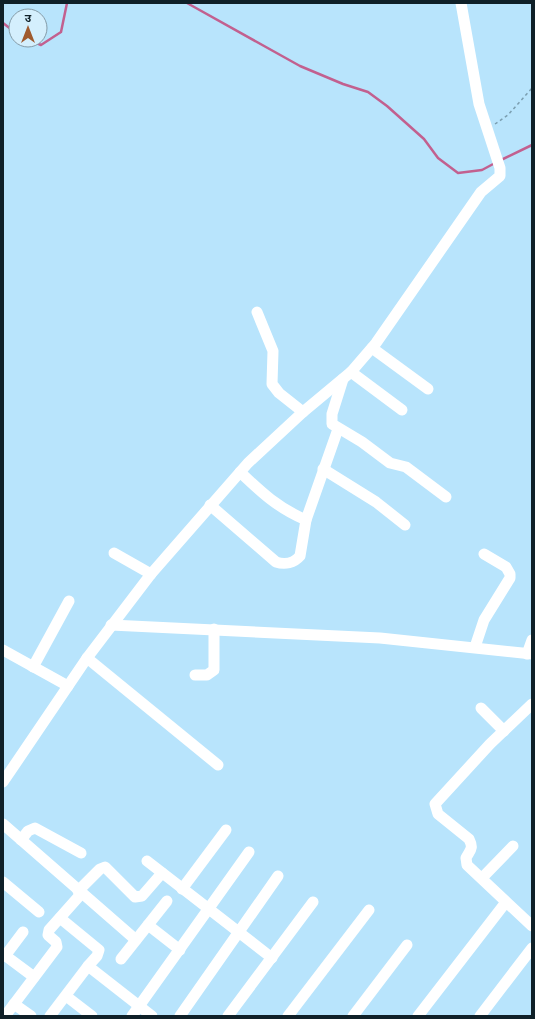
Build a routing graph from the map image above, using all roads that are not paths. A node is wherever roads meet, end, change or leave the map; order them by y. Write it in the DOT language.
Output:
graph roads {
  1 [pos="461,3"];
  2 [pos="257,312"];
  3 [pos="372,348"];
  4 [pos="347,375"];
  5 [pos="428,389"];
  6 [pos="402,410"];
  7 [pos="303,412"];
  8 [pos="338,429"];
  9 [pos="323,469"];
  10 [pos="240,472"];
  11 [pos="446,497"];
  12 [pos="210,505"];
  13 [pos="306,520"];
  14 [pos="405,525"];
  15 [pos="114,553"];
  16 [pos="484,554"];
  17 [pos="151,574"];
  18 [pos="69,601"];
  19 [pos="110,625"];
  20 [pos="214,629"];
  21 [pos="532,640"];
  22 [pos="475,647"];
  23 [pos="3,650"];
  24 [pos="530,654"];
  25 [pos="87,658"];
  26 [pos="33,667"];
  27 [pos="195,675"];
  28 [pos="68,686"];
  29 [pos="532,704"];
  30 [pos="481,708"];
  31 [pos="504,730"];
  32 [pos="218,765"];
  33 [pos="3,782"];
  34 [pos="3,824"];
  35 [pos="226,830"];
  36 [pos="21,840"];
  37 [pos="513,846"];
  38 [pos="249,852"];
  39 [pos="80,853"];
  40 [pos="146,861"];
  41 [pos="162,873"];
  42 [pos="278,876"];
  43 [pos="482,878"];
  44 [pos="3,882"];
  45 [pos="182,889"];
  46 [pos="80,893"];
  47 [pos="167,901"];
  48 [pos="313,902"];
  49 [pos="506,902"];
  50 [pos="210,910"];
  51 [pos="369,910"];
  52 [pos="39,912"];
  53 [pos="60,918"];
  54 [pos="148,925"];
  55 [pos="532,926"];
  56 [pos="23,932"];
  57 [pos="239,932"];
  58 [pos="136,940"];
  59 [pos="407,945"];
  60 [pos="532,948"];
  61 [pos="180,950"];
  62 [pos="4,955"];
  63 [pos="121,958"];
  64 [pos="272,958"];
  65 [pos="88,966"];
  66 [pos="34,977"];
  67 [pos="66,996"];
  68 [pos="14,1004"];
  69 [pos="139,1006"];
  70 [pos="5,1016"];
  71 [pos="31,1016"];
  72 [pos="50,1016"];
  73 [pos="92,1016"];
  74 [pos="132,1016"];
  75 [pos="152,1016"];
  76 [pos="180,1016"];
  77 [pos="228,1016"];
  78 [pos="288,1016"];
  79 [pos="353,1016"];
  80 [pos="418,1016"];
  81 [pos="480,1016"];
  1 -- 3 [label="street"];
  2 -- 7 [label="street"];
  3 -- 4 [label="street"];
  3 -- 5 [label="street"];
  4 -- 6 [label="street"];
  4 -- 7 [label="street"];
  4 -- 8 [label="street"];
  7 -- 10 [label="street"];
  8 -- 9 [label="street"];
  8 -- 11 [label="street"];
  9 -- 13 [label="street"];
  9 -- 14 [label="street"];
  10 -- 12 [label="street"];
  10 -- 13 [label="street"];
  12 -- 13 [label="street"];
  12 -- 17 [label="street"];
  15 -- 17 [label="street"];
  16 -- 22 [label="street"];
  17 -- 19 [label="street"];
  18 -- 26 [label="street"];
  19 -- 20 [label="street"];
  19 -- 25 [label="street"];
  20 -- 22 [label="street"];
  20 -- 27 [label="street"];
  21 -- 24 [label="street"];
  22 -- 24 [label="street"];
  23 -- 26 [label="street"];
  25 -- 28 [label="street"];
  25 -- 32 [label="street"];
  26 -- 28 [label="street"];
  28 -- 33 [label="street"];
  29 -- 31 [label="street"];
  30 -- 31 [label="street"];
  31 -- 43 [label="street"];
  34 -- 36 [label="street"];
  35 -- 45 [label="street"];
  36 -- 39 [label="street"];
  36 -- 46 [label="street"];
  37 -- 43 [label="street"];
  38 -- 50 [label="street"];
  40 -- 41 [label="street"];
  41 -- 45 [label="street"];
  41 -- 46 [label="street"];
  42 -- 57 [label="street"];
  43 -- 49 [label="street"];
  44 -- 52 [label="street"];
  45 -- 50 [label="street"];
  46 -- 53 [label="street"];
  46 -- 58 [label="street"];
  47 -- 54 [label="street"];
  48 -- 64 [label="street"];
  49 -- 55 [label="street"];
  49 -- 80 [label="street"];
  50 -- 57 [label="street"];
  50 -- 61 [label="street"];
  51 -- 78 [label="street"];
  53 -- 65 [label="street"];
  53 -- 66 [label="street"];
  54 -- 58 [label="street"];
  54 -- 61 [label="street"];
  56 -- 62 [label="street"];
  57 -- 64 [label="street"];
  57 -- 76 [label="street"];
  58 -- 63 [label="street"];
  59 -- 79 [label="street"];
  60 -- 81 [label="street"];
  61 -- 69 [label="street"];
  62 -- 66 [label="street"];
  64 -- 77 [label="street"];
  65 -- 67 [label="street"];
  65 -- 69 [label="street"];
  66 -- 68 [label="street"];
  67 -- 72 [label="street"];
  67 -- 73 [label="street"];
  68 -- 70 [label="street"];
  68 -- 71 [label="street"];
  69 -- 74 [label="street"];
  69 -- 75 [label="street"];
}
